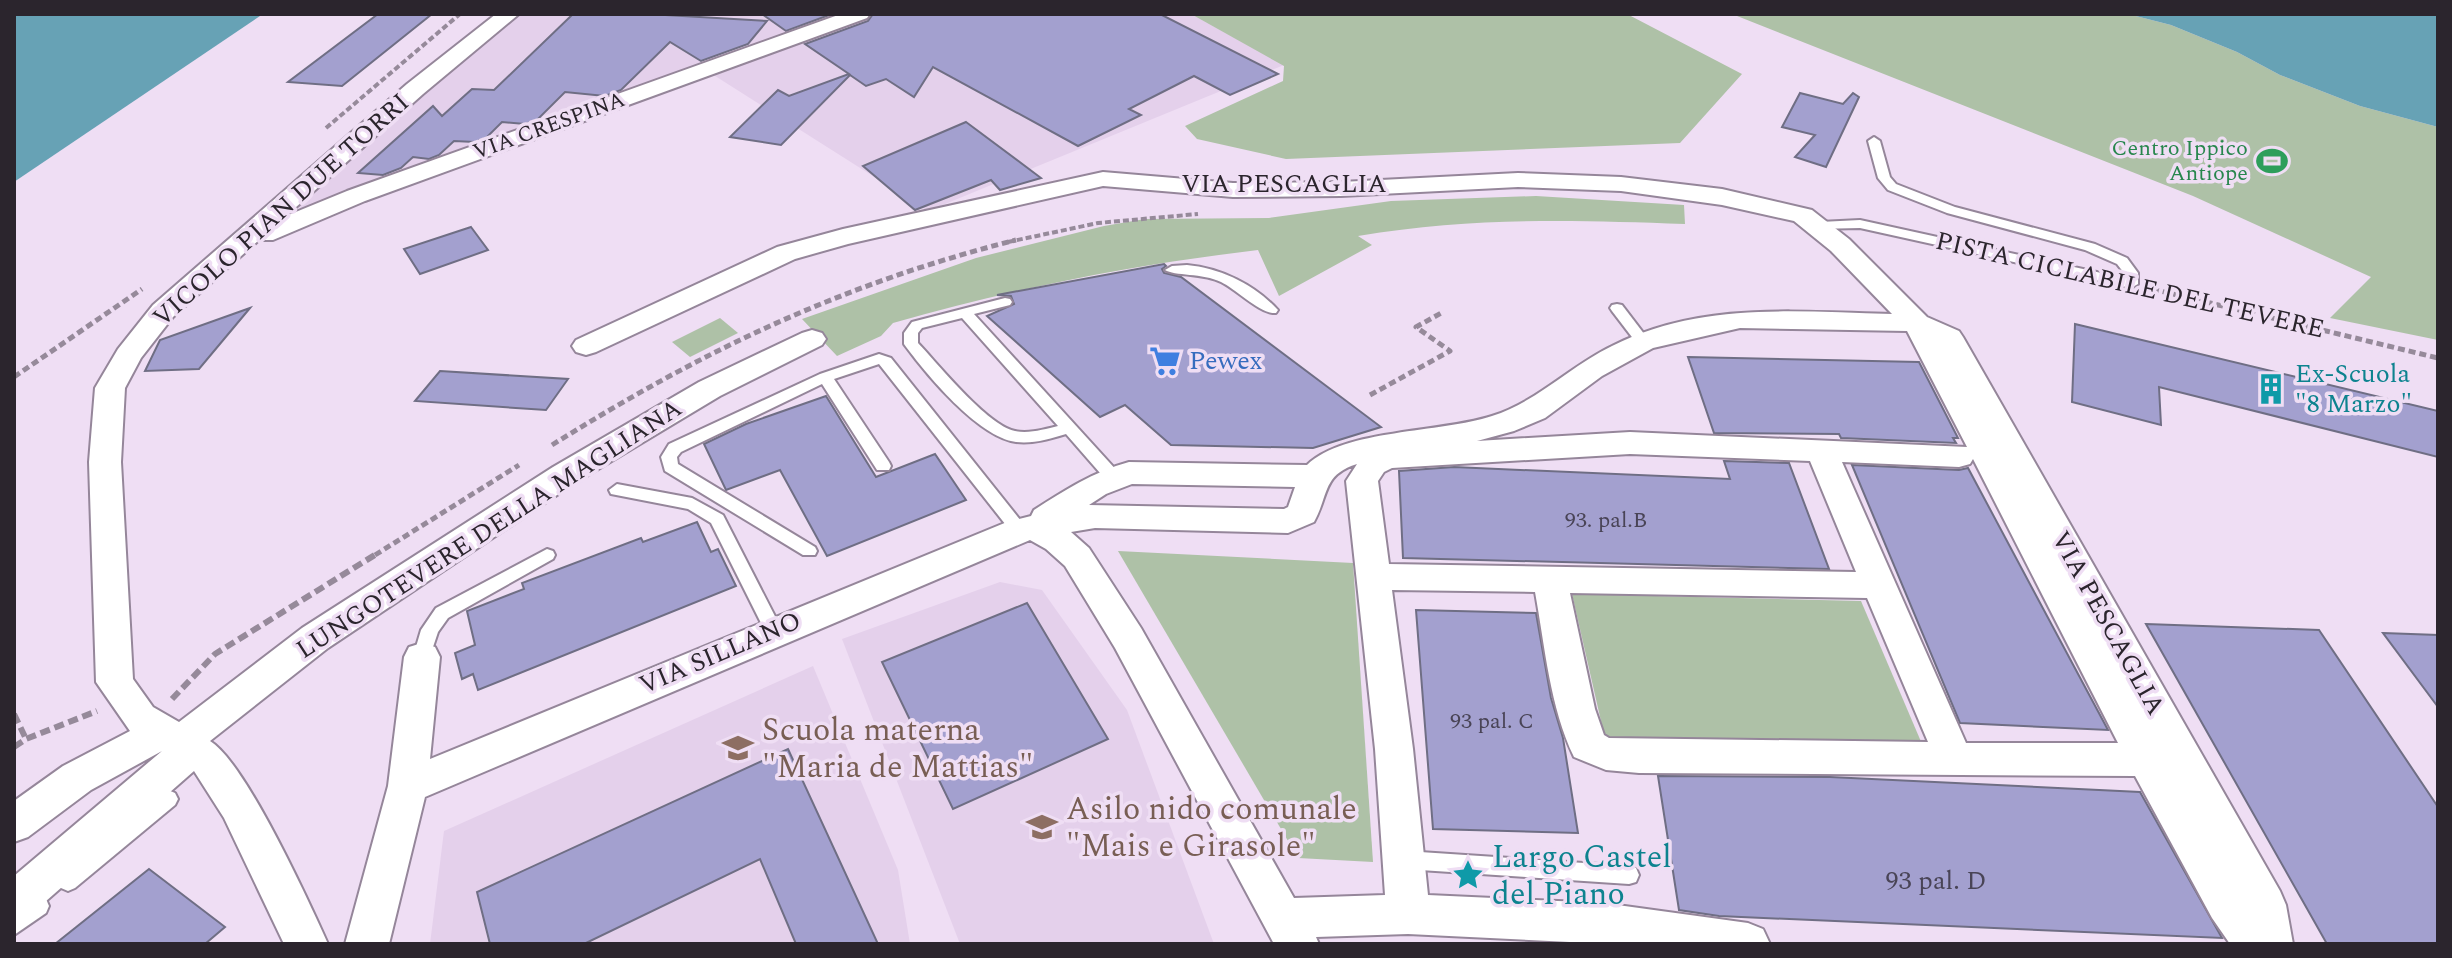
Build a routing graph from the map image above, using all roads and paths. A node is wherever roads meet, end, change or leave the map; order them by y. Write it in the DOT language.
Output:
graph roads {
  1 [pos="460,14"];
  2 [pos="509,14"];
  3 [pos="860,14"];
  4 [pos="320,133"];
  5 [pos="1874,141"];
  6 [pos="1820,226"];
  7 [pos="239,244"];
  8 [pos="1172,270"];
  9 [pos="152,282"];
  10 [pos="2131,284"];
  11 [pos="1005,302"];
  12 [pos="1617,308"];
  13 [pos="1271,310"];
  14 [pos="1443,312"];
  15 [pos="965,313"];
  16 [pos="1917,323"];
  17 [pos="812,339"];
  18 [pos="1643,342"];
  19 [pos="586,346"];
  20 [pos="2438,358"];
  21 [pos="14,377"];
  22 [pos="825,377"];
  23 [pos="1370,395"];
  24 [pos="1070,428"];
  25 [pos="1822,452"];
  26 [pos="1959,456"];
  27 [pos="883,466"];
  28 [pos="1315,476"];
  29 [pos="1113,477"];
  30 [pos="617,490"];
  31 [pos="1026,528"];
  32 [pos="809,551"];
  33 [pos="547,555"];
  34 [pos="1373,577"];
  35 [pos="1550,579"];
  36 [pos="1879,585"];
  37 [pos="773,630"];
  38 [pos="422,657"];
  39 [pos="123,697"];
  40 [pos="14,714"];
  41 [pos="26,739"];
  42 [pos="179,741"];
  43 [pos="14,747"];
  44 [pos="1954,759"];
  45 [pos="2146,760"];
  46 [pos="77,778"];
  47 [pos="408,786"];
  48 [pos="168,799"];
  49 [pos="14,807"];
  50 [pos="14,824"];
  51 [pos="1405,860"];
  52 [pos="1629,875"];
  53 [pos="14,902"];
  54 [pos="1408,914"];
  55 [pos="14,925"];
  56 [pos="1291,931"];
  57 [pos="306,944"];
  58 [pos="367,944"];
  59 [pos="1748,944"];
  60 [pos="2255,944"];
  61 [pos="2271,944"];
  1 -- 4 [label="path"];
  2 -- 7 [label="street, VICOLO PIAN DUE TORRI"];
  3 -- 7 [label="street, VIA CRESPINA"];
  5 -- 10 [label="lane"];
  6 -- 10 [label="lane, PISTA CICLABILE DEL TEVERE"];
  6 -- 16 [label="street, VIA PESCAGLIA"];
  6 -- 19 [label="street, VIA PESCAGLIA"];
  7 -- 39 [label="street, VICOLO PIAN DUE TORRI"];
  8 -- 13 [label="lane"];
  9 -- 21 [label="path"];
  10 -- 20 [label="path, PISTA CICLABILE DEL TEVERE"];
  11 -- 15 [label="lane"];
  12 -- 18 [label="lane"];
  14 -- 23 [label="path"];
  15 -- 24 [label="lane"];
  15 -- 24 [label="lane"];
  16 -- 18 [label="street"];
  16 -- 45 [label="street, VIA PESCAGLIA"];
  16 -- 61 [label="street, VIA PESCAGLIA"];
  17 -- 42 [label="street, LUNGOTEVERE DELLA MAGLIANA"];
  18 -- 28 [label="street"];
  22 -- 27 [label="lane"];
  22 -- 31 [label="lane"];
  22 -- 32 [label="lane"];
  24 -- 29 [label="lane"];
  25 -- 26 [label="street"];
  25 -- 34 [label="street"];
  25 -- 36 [label="street"];
  28 -- 29 [label="street, VIA SILLANO"];
  28 -- 31 [label="street, VIA SILLANO"];
  29 -- 31 [label="street, VIA SILLANO"];
  30 -- 37 [label="lane"];
  31 -- 37 [label="street, VIA SILLANO"];
  31 -- 56 [label="street"];
  33 -- 38 [label="lane"];
  34 -- 35 [label="street"];
  34 -- 51 [label="street"];
  35 -- 36 [label="street"];
  35 -- 44 [label="street"];
  36 -- 44 [label="street"];
  37 -- 47 [label="street, VIA SILLANO"];
  38 -- 47 [label="street"];
  39 -- 41 [label="path"];
  39 -- 42 [label="street"];
  40 -- 41 [label="path"];
  41 -- 43 [label="path"];
  42 -- 46 [label="street, LUNGOTEVERE DELLA MAGLIANA"];
  42 -- 53 [label="street, LUNGOTEVERE DELLA MAGLIANA"];
  42 -- 57 [label="street"];
  44 -- 45 [label="street"];
  45 -- 60 [label="street, VIA PESCAGLIA"];
  46 -- 49 [label="street, LUNGOTEVERE DELLA MAGLIANA"];
  46 -- 50 [label="street, LUNGOTEVERE DELLA MAGLIANA"];
  47 -- 58 [label="street"];
  48 -- 55 [label="lane"];
  51 -- 52 [label="lane"];
  51 -- 54 [label="street"];
  54 -- 56 [label="street"];
  54 -- 59 [label="street"];
}
